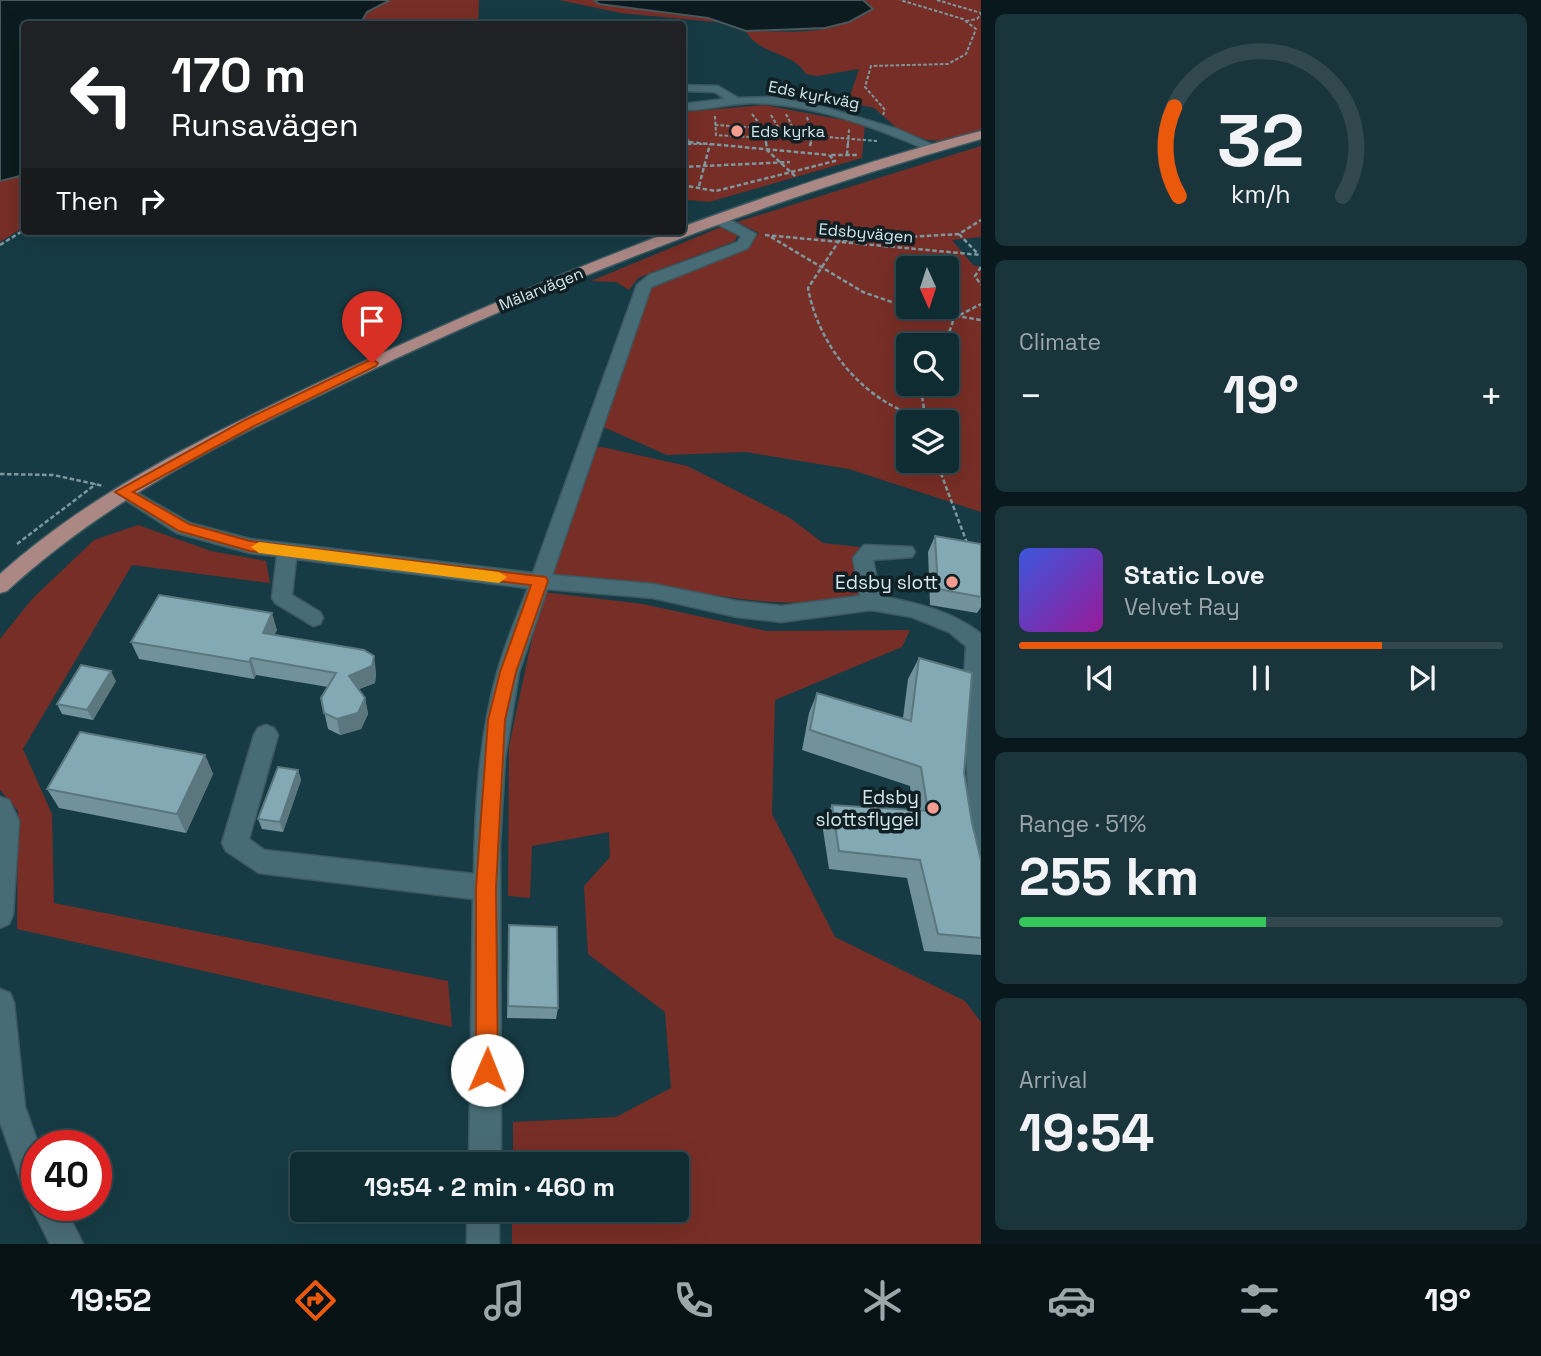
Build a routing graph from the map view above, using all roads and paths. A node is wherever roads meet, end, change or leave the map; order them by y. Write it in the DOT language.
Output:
graph roads {
  1 [pos="900,0"];
  2 [pos="937,0"];
  3 [pos="981,12"];
  4 [pos="966,20"];
  5 [pos="686,88"];
  6 [pos="735,101"];
  7 [pos="686,107"];
  8 [pos="747,107"];
  9 [pos="766,107"];
  10 [pos="715,109"];
  11 [pos="795,112"];
  12 [pos="817,118"];
  13 [pos="715,125"];
  14 [pos="849,126"];
  15 [pos="887,128"];
  16 [pos="764,130"];
  17 [pos="686,132"];
  18 [pos="781,133"];
  19 [pos="796,134"];
  20 [pos="812,135"];
  21 [pos="981,135"];
  22 [pos="766,138"];
  23 [pos="848,138"];
  24 [pos="879,141"];
  25 [pos="688,142"];
  26 [pos="710,144"];
  27 [pos="810,146"];
  28 [pos="686,148"];
  29 [pos="934,148"];
  30 [pos="767,150"];
  31 [pos="829,155"];
  32 [pos="847,155"];
  33 [pos="860,155"];
  34 [pos="790,162"];
  35 [pos="778,163"];
  36 [pos="704,166"];
  37 [pos="686,167"];
  38 [pos="788,173"];
  39 [pos="686,185"];
  40 [pos="699,187"];
  41 [pos="718,219"];
  42 [pos="981,220"];
  43 [pos="686,231"];
  44 [pos="21,232"];
  45 [pos="749,234"];
  46 [pos="959,234"];
  47 [pos="677,235"];
  48 [pos="769,236"];
  49 [pos="837,243"];
  50 [pos="0,245"];
  51 [pos="979,255"];
  52 [pos="981,267"];
  53 [pos="823,268"];
  54 [pos="981,285"];
  55 [pos="896,303"];
  56 [pos="981,304"];
  57 [pos="959,315"];
  58 [pos="959,318"];
  59 [pos="981,320"];
  60 [pos="900,410"];
  61 [pos="941,473"];
  62 [pos="0,474"];
  63 [pos="96,484"];
  64 [pos="122,492"];
  65 [pos="16,545"];
  66 [pos="969,550"];
  67 [pos="288,552"];
  68 [pos="905,552"];
  69 [pos="541,581"];
  70 [pos="0,586"];
  71 [pos="871,602"];
  72 [pos="313,618"];
  73 [pos="266,735"];
  74 [pos="980,789"];
  75 [pos="0,808"];
  76 [pos="981,842"];
  77 [pos="486,888"];
  78 [pos="0,915"];
  79 [pos="0,1003"];
  80 [pos="0,1015"];
  81 [pos="21,1139"];
  82 [pos="485,1152"];
  83 [pos="55,1221"];
  84 [pos="483,1222"];
  85 [pos="67,1244"];
  86 [pos="483,1244"];
  1 -- 4 [label="path"];
  2 -- 3 [label="path"];
  3 -- 4 [label="path"];
  4 -- 15 [label="path"];
  5 -- 6 [label="street"];
  6 -- 7 [label="street, Eds kyrkväg"];
  6 -- 15 [label="street, Eds kyrkväg"];
  8 -- 16 [label="path"];
  9 -- 18 [label="path"];
  10 -- 13 [label="path"];
  11 -- 19 [label="path"];
  12 -- 20 [label="path"];
  13 -- 16 [label="path"];
  13 -- 22 [label="path"];
  14 -- 23 [label="path"];
  15 -- 29 [label="street, Eds kyrkväg"];
  16 -- 18 [label="path"];
  16 -- 22 [label="path"];
  17 -- 25 [label="path"];
  18 -- 19 [label="path"];
  19 -- 20 [label="path"];
  20 -- 23 [label="path"];
  20 -- 27 [label="path"];
  21 -- 29 [label="main road, Mälarvägen"];
  22 -- 30 [label="path"];
  23 -- 24 [label="path"];
  23 -- 32 [label="path"];
  25 -- 26 [label="path"];
  25 -- 28 [label="path"];
  26 -- 30 [label="path"];
  26 -- 36 [label="path"];
  29 -- 41 [label="main road, Mälarvägen"];
  30 -- 31 [label="path"];
  30 -- 35 [label="path"];
  31 -- 32 [label="path"];
  31 -- 38 [label="path"];
  32 -- 33 [label="path"];
  34 -- 35 [label="path"];
  35 -- 36 [label="path"];
  35 -- 38 [label="path"];
  36 -- 37 [label="path"];
  36 -- 40 [label="path"];
  38 -- 40 [label="path"];
  39 -- 40 [label="path"];
  41 -- 43 [label="main road, Mälarvägen"];
  41 -- 45 [label="street"];
  42 -- 46 [label="path"];
  44 -- 50 [label="path"];
  45 -- 48 [label="path, Edsbyvägen"];
  45 -- 69 [label="street"];
  46 -- 49 [label="path"];
  46 -- 51 [label="path"];
  47 -- 64 [label="main road, Mälarvägen"];
  48 -- 49 [label="path, Edsbyvägen"];
  48 -- 53 [label="path"];
  49 -- 51 [label="path, Edsbyvägen"];
  49 -- 53 [label="path"];
  52 -- 54 [label="path"];
  53 -- 55 [label="path"];
  53 -- 60 [label="path"];
  56 -- 57 [label="path"];
  58 -- 59 [label="path"];
  61 -- 66 [label="path"];
  62 -- 63 [label="path"];
  63 -- 64 [label="path"];
  63 -- 65 [label="path"];
  64 -- 67 [label="street"];
  64 -- 70 [label="main road, Mälarvägen"];
  67 -- 69 [label="street"];
  67 -- 72 [label="street"];
  68 -- 71 [label="street"];
  69 -- 71 [label="street"];
  69 -- 77 [label="street"];
  71 -- 74 [label="street"];
  73 -- 77 [label="street"];
  74 -- 76 [label="street"];
  75 -- 78 [label="street"];
  77 -- 82 [label="street"];
  79 -- 80 [label="street"];
  80 -- 81 [label="street"];
  83 -- 85 [label="street"];
  84 -- 86 [label="street"];
}
